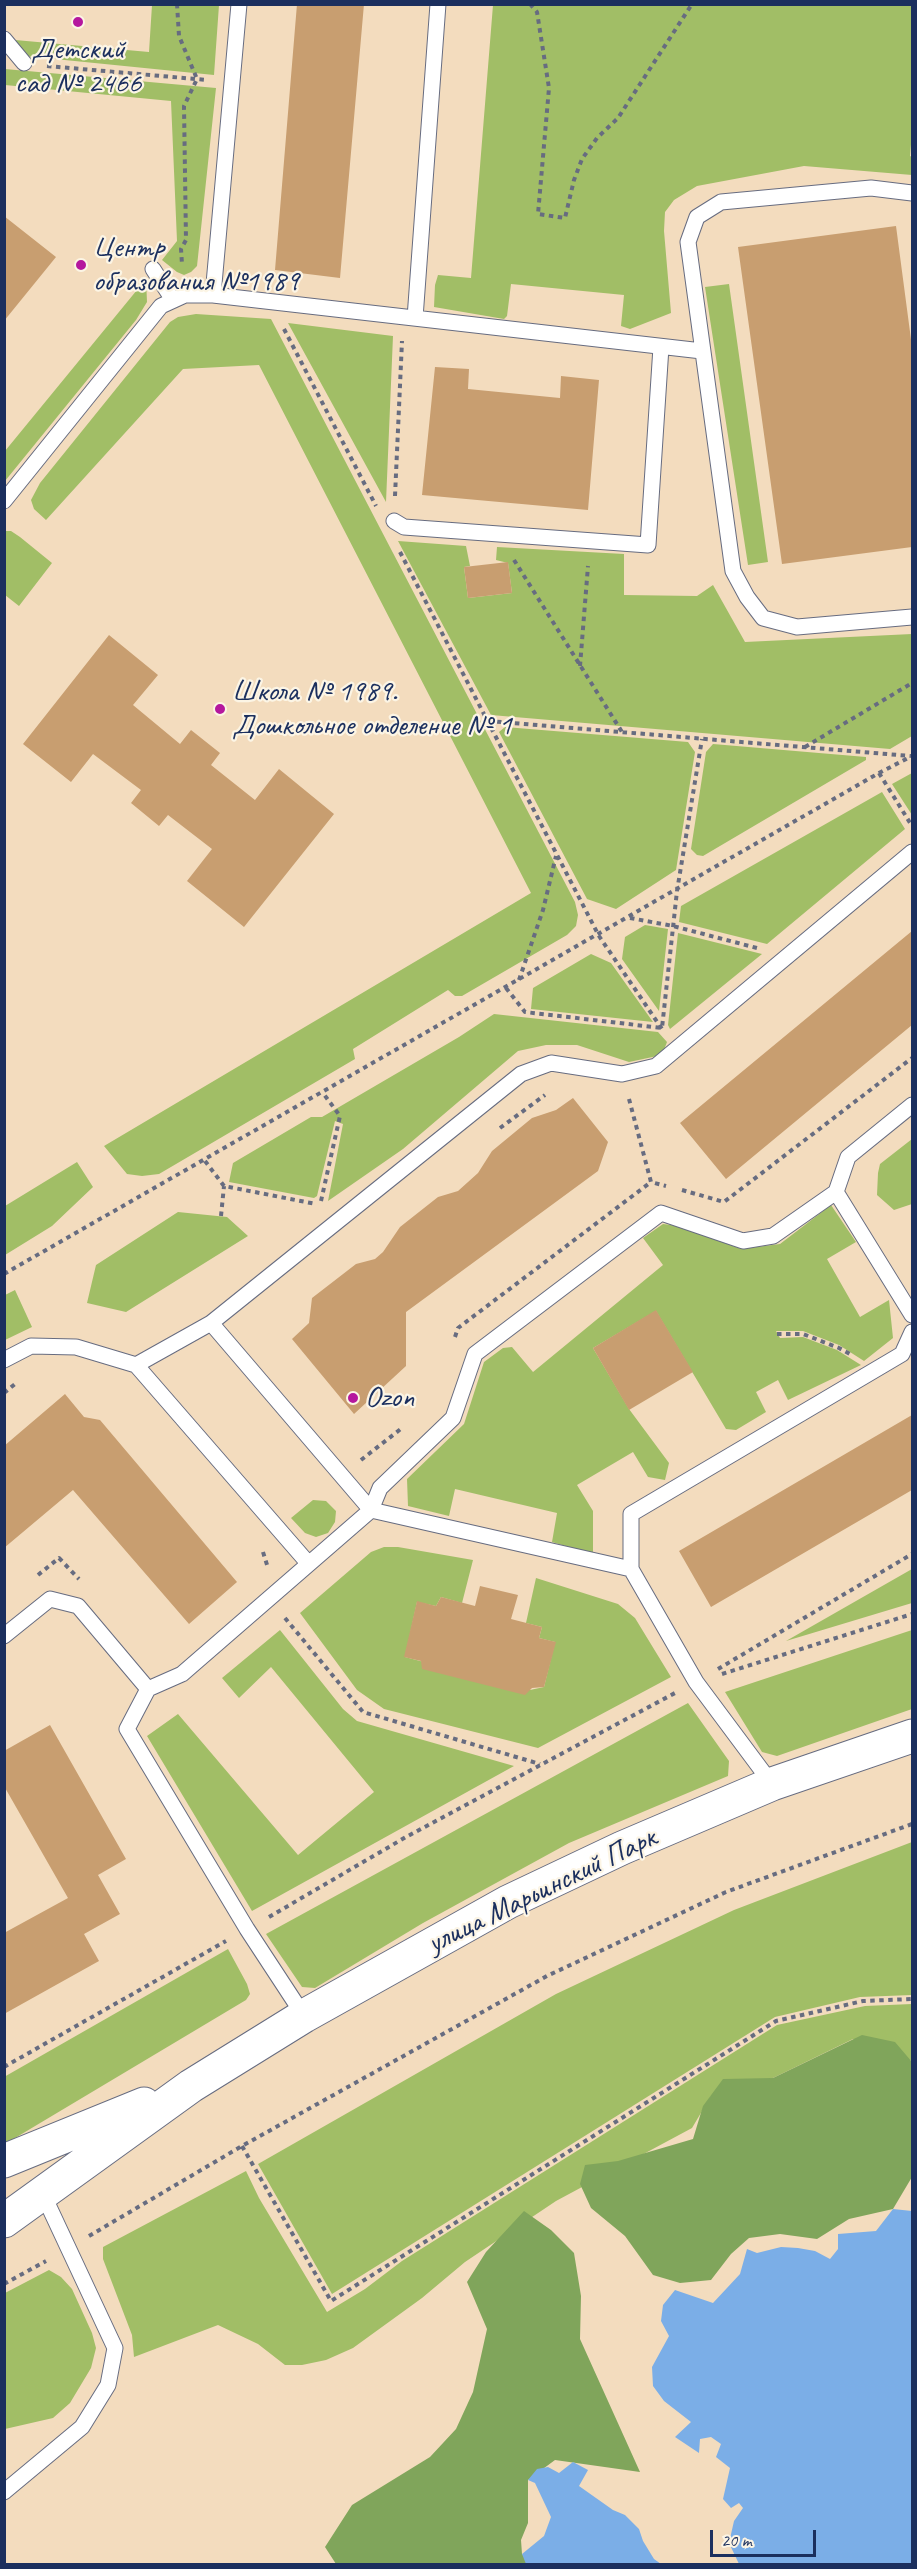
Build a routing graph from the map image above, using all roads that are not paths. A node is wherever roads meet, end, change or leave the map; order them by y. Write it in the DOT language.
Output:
graph roads {
  1 [pos="239,4"];
  2 [pos="438,4"];
  3 [pos="4,39"];
  4 [pos="24,63"];
  5 [pos="912,193"];
  6 [pos="153,269"];
  7 [pos="213,295"];
  8 [pos="179,297"];
  9 [pos="409,318"];
  10 [pos="661,347"];
  11 [pos="702,351"];
  12 [pos="4,501"];
  13 [pos="388,521"];
  14 [pos="912,617"];
  15 [pos="912,852"];
  16 [pos="912,1105"];
  17 [pos="836,1192"];
  18 [pos="912,1315"];
  19 [pos="211,1323"];
  20 [pos="912,1332"];
  21 [pos="4,1360"];
  22 [pos="136,1365"];
  23 [pos="371,1510"];
  24 [pos="308,1563"];
  25 [pos="631,1569"];
  26 [pos="4,1636"];
  27 [pos="147,1689"];
  28 [pos="912,1736"];
  29 [pos="772,1784"];
  30 [pos="304,2016"];
  31 [pos="190,2085"];
  32 [pos="4,2161"];
  33 [pos="43,2194"];
  34 [pos="4,2221"];
  35 [pos="4,2492"];
  1 -- 7 [label="lane"];
  2 -- 9 [label="lane"];
  3 -- 4 [label="lane"];
  5 -- 11 [label="lane"];
  6 -- 8 [label="lane"];
  7 -- 8 [label="lane"];
  7 -- 9 [label="lane"];
  8 -- 12 [label="lane"];
  9 -- 10 [label="lane"];
  10 -- 11 [label="lane"];
  10 -- 13 [label="lane"];
  11 -- 14 [label="lane"];
  15 -- 19 [label="lane"];
  16 -- 17 [label="lane"];
  17 -- 18 [label="lane"];
  17 -- 23 [label="lane"];
  19 -- 22 [label="lane"];
  19 -- 23 [label="lane"];
  20 -- 25 [label="lane"];
  21 -- 22 [label="lane"];
  22 -- 24 [label="lane"];
  23 -- 24 [label="lane"];
  23 -- 25 [label="lane"];
  24 -- 27 [label="lane"];
  25 -- 29 [label="lane"];
  26 -- 27 [label="lane"];
  27 -- 30 [label="lane"];
  28 -- 29 [label="main road, улица Марьинский Парк"];
  29 -- 30 [label="main road, улица Марьинский Парк"];
  30 -- 31 [label="main road, улица Марьинский Парк"];
  31 -- 32 [label="main road, улица Марьинский Парк"];
  31 -- 33 [label="main road, улица Марьинский Парк"];
  33 -- 34 [label="main road, улица Марьинский Парк"];
  33 -- 35 [label="lane"];
}
